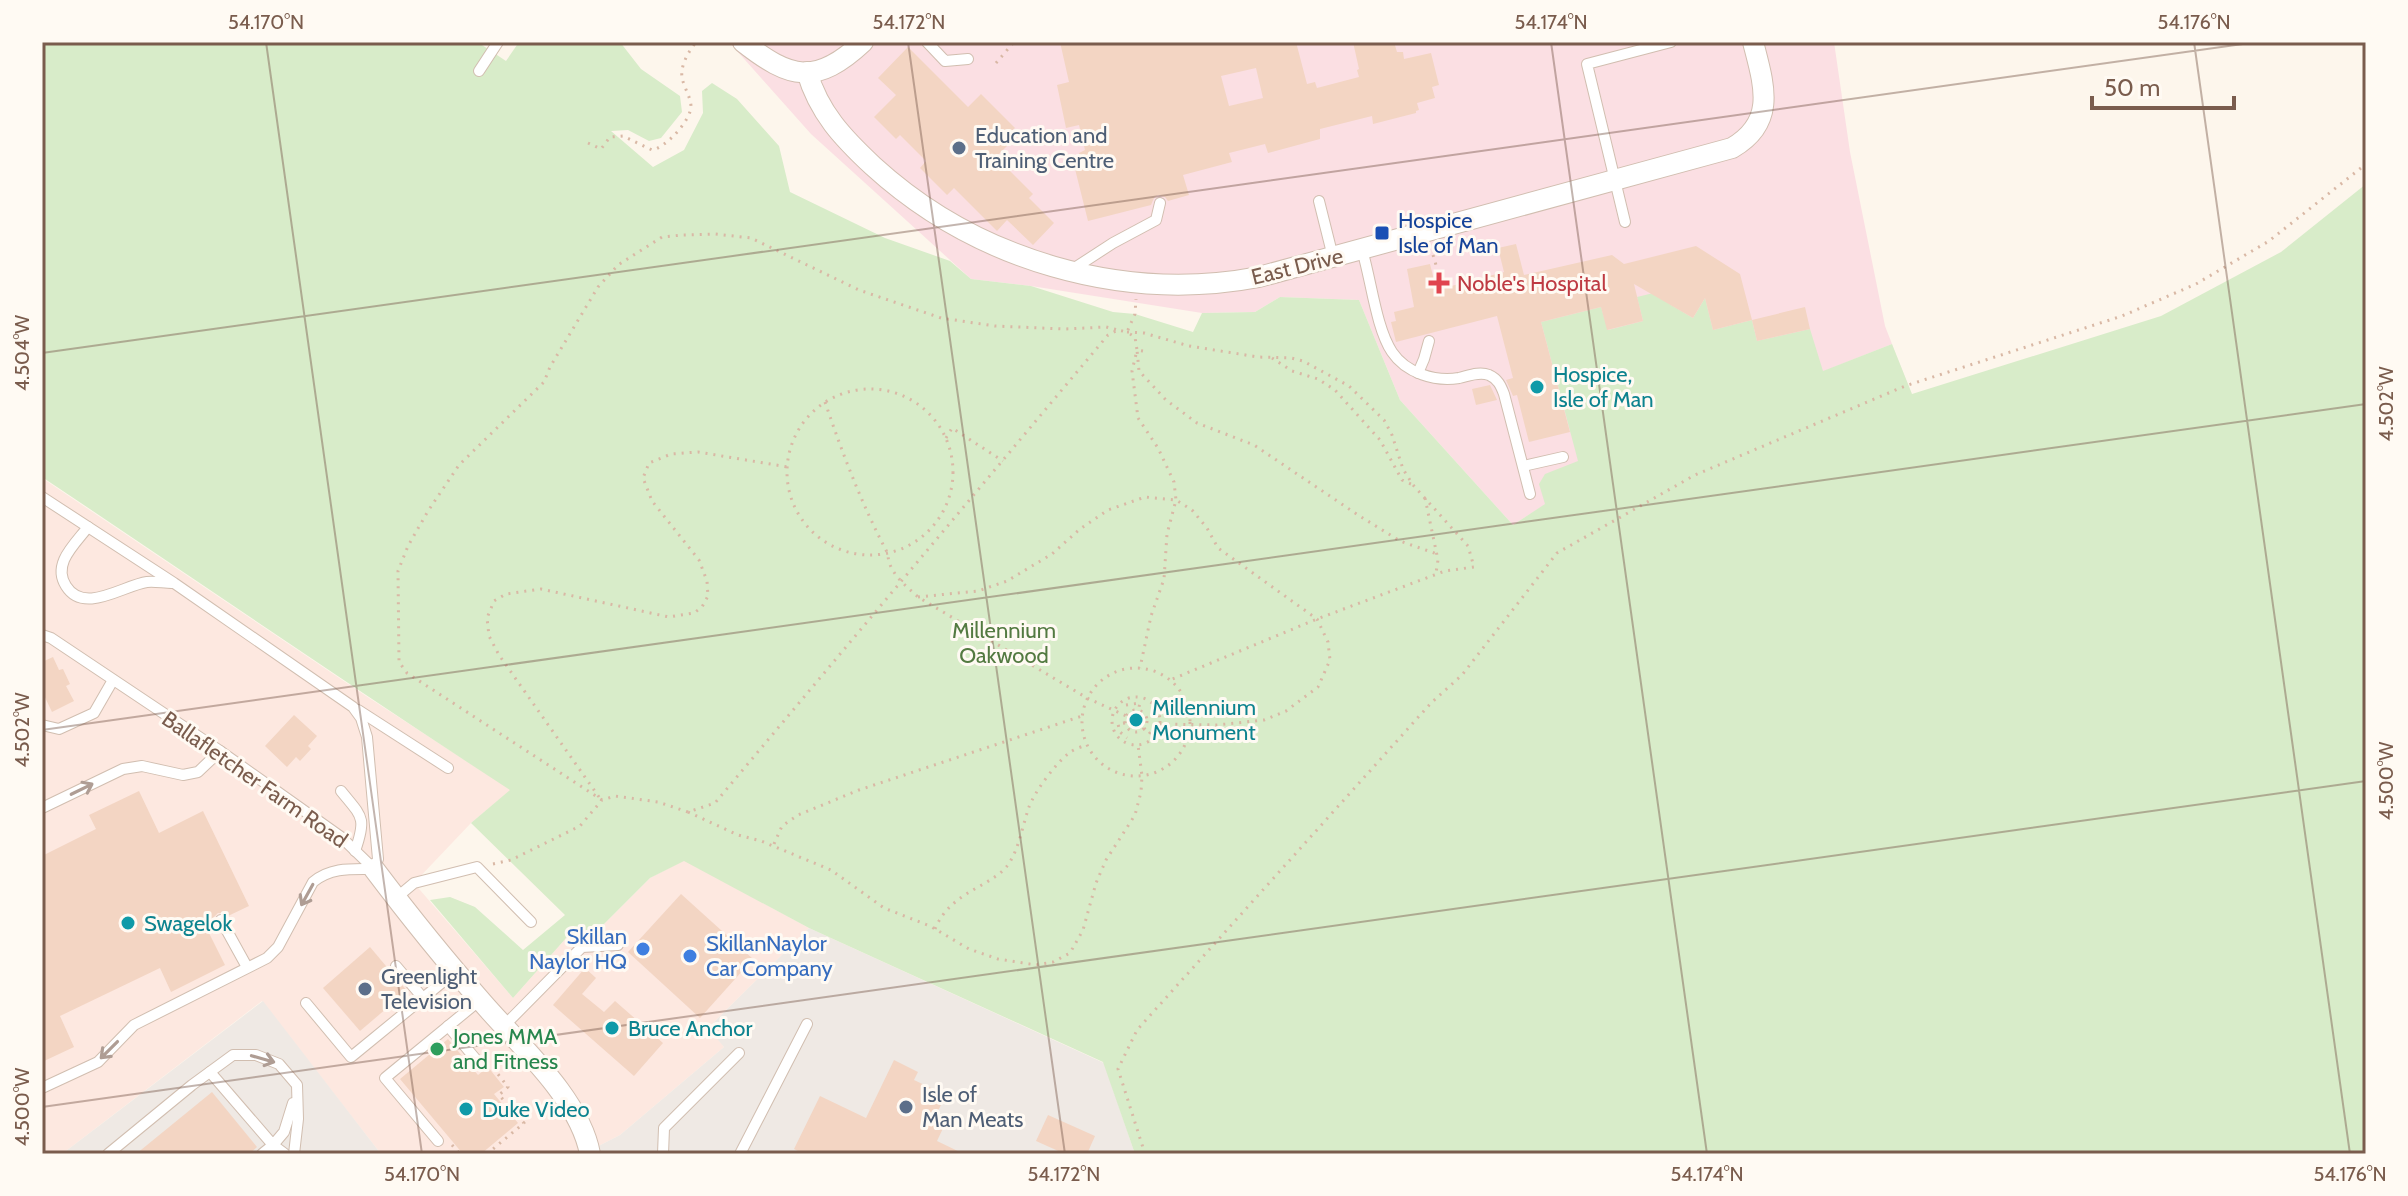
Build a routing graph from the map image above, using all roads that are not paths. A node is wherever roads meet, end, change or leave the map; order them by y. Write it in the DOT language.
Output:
graph roads {
  1 [pos="498,42"];
  2 [pos="743,42"];
  3 [pos="863,42"];
  4 [pos="927,42"];
  5 [pos="1671,42"];
  6 [pos="1753,42"];
  7 [pos="968,59"];
  8 [pos="479,71"];
  9 [pos="807,72"];
  10 [pos="1616,180"];
  11 [pos="1319,201"];
  12 [pos="1160,203"];
  13 [pos="1625,222"];
  14 [pos="1362,250"];
  15 [pos="1333,257"];
  16 [pos="1068,272"];
  17 [pos="1429,341"];
  18 [pos="1418,373"];
  19 [pos="1563,457"];
  20 [pos="1523,466"];
  21 [pos="1530,494"];
  22 [pos="42,497"];
  23 [pos="88,527"];
  24 [pos="174,583"];
  25 [pos="42,635"];
  26 [pos="113,680"];
  27 [pos="353,707"];
  28 [pos="42,725"];
  29 [pos="220,751"];
  30 [pos="448,768"];
  31 [pos="341,791"];
  32 [pos="42,808"];
  33 [pos="355,851"];
  34 [pos="374,869"];
  35 [pos="396,898"];
  36 [pos="221,920"];
  37 [pos="531,922"];
  38 [pos="618,945"];
  39 [pos="396,966"];
  40 [pos="247,967"];
  41 [pos="456,971"];
  42 [pos="423,998"];
  43 [pos="480,1000"];
  44 [pos="306,1003"];
  45 [pos="807,1024"];
  46 [pos="448,1026"];
  47 [pos="503,1027"];
  48 [pos="739,1053"];
  49 [pos="479,1063"];
  50 [pos="210,1072"];
  51 [pos="297,1085"];
  52 [pos="42,1088"];
  53 [pos="438,1141"];
  54 [pos="273,1145"];
  55 [pos="108,1154"];
  56 [pos="262,1154"];
  57 [pos="285,1154"];
  58 [pos="294,1154"];
  59 [pos="590,1154"];
  60 [pos="663,1154"];
  61 [pos="740,1154"];
  1 -- 8 [label="lane"];
  2 -- 9 [label="street"];
  3 -- 9 [label="street"];
  4 -- 7 [label="lane"];
  5 -- 10 [label="lane"];
  6 -- 10 [label="street, East Drive"];
  9 -- 16 [label="street, East Drive"];
  10 -- 13 [label="lane"];
  10 -- 14 [label="street, East Drive"];
  11 -- 15 [label="lane"];
  12 -- 16 [label="lane"];
  14 -- 15 [label="street, East Drive"];
  14 -- 18 [label="lane"];
  15 -- 16 [label="street, East Drive"];
  17 -- 18 [label="lane"];
  18 -- 20 [label="lane"];
  19 -- 20 [label="lane"];
  20 -- 21 [label="lane"];
  22 -- 23 [label="lane"];
  23 -- 24 [label="lane"];
  23 -- 24 [label="lane"];
  24 -- 27 [label="lane"];
  25 -- 26 [label="lane, Ballafletcher Farm Road"];
  26 -- 28 [label="lane"];
  26 -- 29 [label="lane, Ballafletcher Farm Road"];
  27 -- 30 [label="lane"];
  27 -- 34 [label="lane"];
  32 -- 29 [label="lane, one-way"];
  29 -- 33 [label="lane, Ballafletcher Farm Road"];
  31 -- 33 [label="lane"];
  33 -- 34 [label="lane, Ballafletcher Farm Road"];
  34 -- 35 [label="street, Ballafletcher Farm Road"];
  34 -- 40 [label="lane, one-way"];
  35 -- 37 [label="lane"];
  35 -- 41 [label="street, Ballafletcher Farm Road"];
  36 -- 40 [label="lane"];
  38 -- 47 [label="lane"];
  39 -- 42 [label="lane"];
  40 -- 52 [label="lane, one-way"];
  41 -- 42 [label="lane"];
  41 -- 43 [label="street, Ballafletcher Farm Road"];
  42 -- 44 [label="lane"];
  43 -- 46 [label="lane"];
  43 -- 47 [label="street, Ballafletcher Farm Road"];
  45 -- 61 [label="lane"];
  46 -- 49 [label="lane"];
  46 -- 53 [label="lane"];
  47 -- 59 [label="street, Ballafletcher Farm Road"];
  48 -- 60 [label="lane"];
  50 -- 51 [label="lane, one-way"];
  50 -- 54 [label="lane"];
  50 -- 55 [label="lane"];
  51 -- 54 [label="lane"];
  51 -- 58 [label="lane"];
  54 -- 56 [label="lane"];
  54 -- 57 [label="lane"];
}
